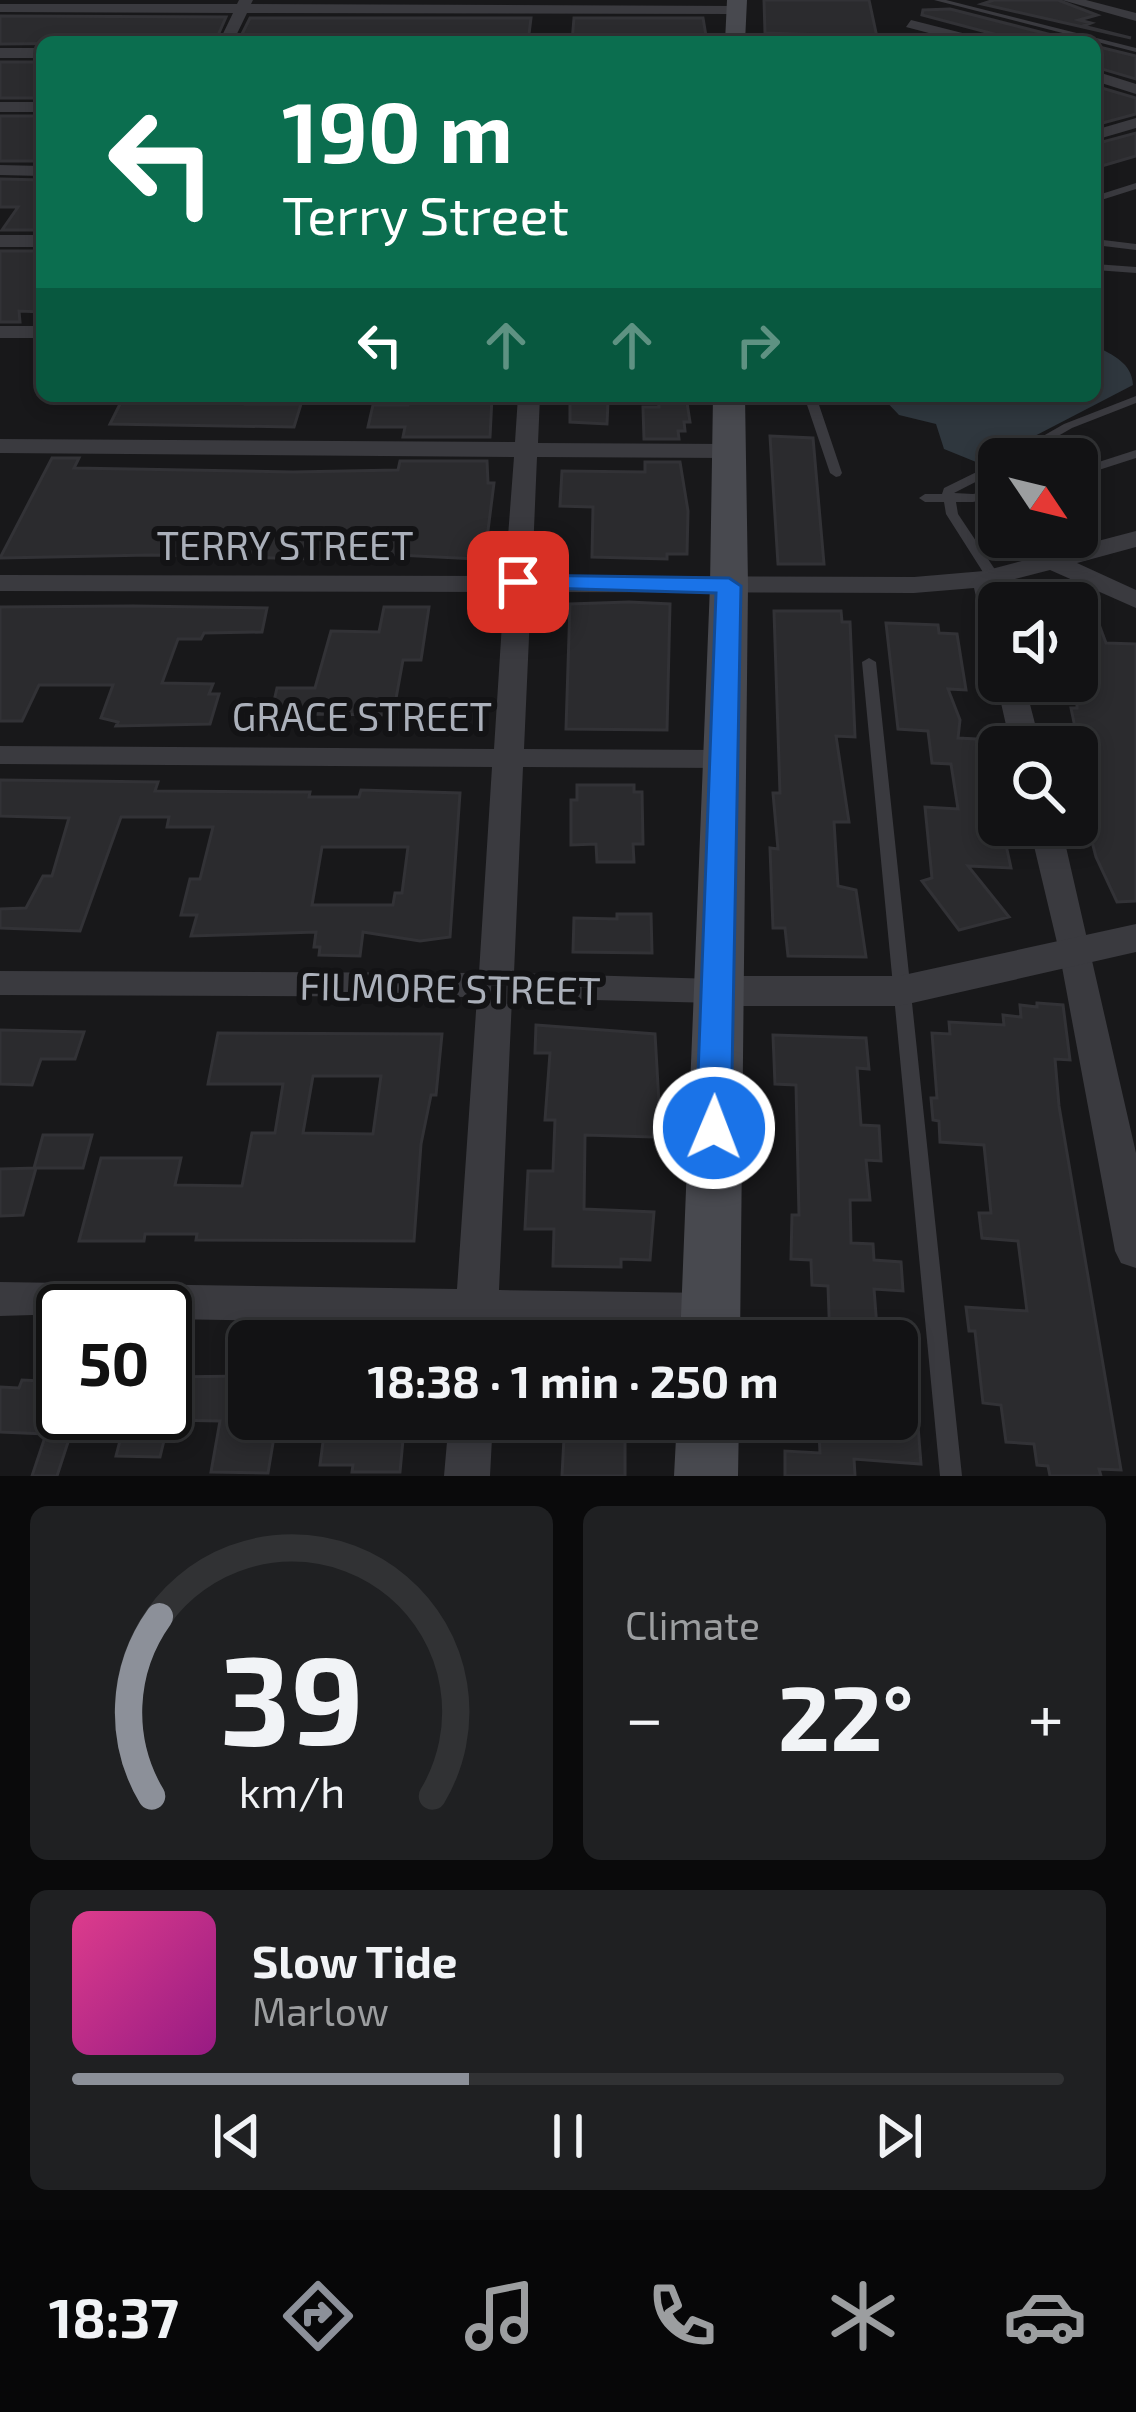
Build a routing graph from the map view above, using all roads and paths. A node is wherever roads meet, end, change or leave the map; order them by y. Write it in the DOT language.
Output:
graph roads {
  1 [pos="938,0"];
  2 [pos="1069,0"];
  3 [pos="244,4"];
  4 [pos="737,5"];
  5 [pos="0,8"];
  6 [pos="1136,17"];
  7 [pos="229,36"];
  8 [pos="735,36"];
  9 [pos="914,36"];
  10 [pos="963,36"];
  11 [pos="1081,36"];
  12 [pos="1101,41"];
  13 [pos="1136,50"];
  14 [pos="0,53"];
  15 [pos="36,53"];
  16 [pos="1101,80"];
  17 [pos="1136,88"];
  18 [pos="0,107"];
  19 [pos="36,107"];
  20 [pos="1131,128"];
  21 [pos="1101,134"];
  22 [pos="0,170"];
  23 [pos="36,170"];
  24 [pos="1136,186"];
  25 [pos="1101,197"];
  26 [pos="0,241"];
  27 [pos="36,241"];
  28 [pos="1101,243"];
  29 [pos="1136,247"];
  30 [pos="1101,267"];
  31 [pos="1136,270"];
  32 [pos="0,332"];
  33 [pos="36,332"];
  34 [pos="1136,399"];
  35 [pos="529,402"];
  36 [pos="729,402"];
  37 [pos="812,402"];
  38 [pos="1047,438"];
  39 [pos="525,448"];
  40 [pos="2,451"];
  41 [pos="727,451"];
  42 [pos="1136,454"];
  43 [pos="1098,466"];
  44 [pos="836,473"];
  45 [pos="978,476"];
  46 [pos="978,496"];
  47 [pos="925,498"];
  48 [pos="949,500"];
  49 [pos="933,520"];
  50 [pos="955,521"];
  51 [pos="1136,539"];
  52 [pos="1055,562"];
  53 [pos="989,578"];
  54 [pos="518,582"];
  55 [pos="990,582"];
  56 [pos="0,583"];
  57 [pos="729,586"];
  58 [pos="1136,600"];
  59 [pos="869,662"];
  60 [pos="0,754"];
  61 [pos="510,758"];
  62 [pos="723,759"];
  63 [pos="1051,846"];
  64 [pos="1136,938"];
  65 [pos="1076,951"];
  66 [pos="0,983"];
  67 [pos="495,985"];
  68 [pos="716,991"];
  69 [pos="899,991"];
  70 [pos="1136,1251"];
  71 [pos="0,1299"];
  72 [pos="416,1320"];
  73 [pos="476,1320"];
  74 [pos="711,1320"];
  75 [pos="470,1440"];
  76 [pos="707,1440"];
  77 [pos="467,1476"];
  78 [pos="706,1476"];
  79 [pos="952,1476"];
  1 -- 11 [label="lane"];
  2 -- 6 [label="street"];
  3 -- 4 [label="street"];
  3 -- 5 [label="street"];
  3 -- 7 [label="street"];
  4 -- 8 [label="main road"];
  9 -- 10 [label="street"];
  12 -- 13 [label="lane"];
  14 -- 15 [label="street"];
  16 -- 17 [label="street"];
  18 -- 19 [label="street"];
  20 -- 21 [label="street"];
  22 -- 23 [label="street"];
  24 -- 25 [label="lane"];
  26 -- 27 [label="street"];
  28 -- 29 [label="lane"];
  30 -- 31 [label="lane"];
  32 -- 33 [label="street"];
  34 -- 38 [label="lane"];
  35 -- 39 [label="street"];
  36 -- 41 [label="main road"];
  37 -- 44 [label="lane"];
  39 -- 40 [label="street"];
  39 -- 41 [label="street"];
  39 -- 54 [label="street"];
  41 -- 57 [label="main road"];
  42 -- 43 [label="lane"];
  45 -- 48 [label="lane"];
  46 -- 48 [label="lane"];
  47 -- 48 [label="lane"];
  48 -- 50 [label="lane"];
  49 -- 50 [label="lane"];
  50 -- 53 [label="lane"];
  51 -- 52 [label="street, TERRY STREET"];
  52 -- 53 [label="street, TERRY STREET"];
  52 -- 58 [label="street"];
  53 -- 55 [label="street"];
  53 -- 57 [label="street, TERRY STREET"];
  54 -- 56 [label="street, TERRY STREET"];
  54 -- 57 [label="street, TERRY STREET"];
  54 -- 61 [label="street"];
  57 -- 62 [label="main road"];
  59 -- 69 [label="lane"];
  60 -- 61 [label="street, GRACE STREET"];
  61 -- 62 [label="street, GRACE STREET"];
  61 -- 67 [label="street"];
  62 -- 68 [label="main road"];
  63 -- 65 [label="street"];
  64 -- 65 [label="street, FILMORE STREET"];
  65 -- 69 [label="street, FILMORE STREET"];
  65 -- 70 [label="street"];
  66 -- 67 [label="street, FILMORE STREET"];
  67 -- 68 [label="street, FILMORE STREET"];
  67 -- 73 [label="street"];
  68 -- 69 [label="street, FILMORE STREET"];
  68 -- 74 [label="main road"];
  69 -- 79 [label="lane"];
  71 -- 72 [label="street"];
  75 -- 77 [label="street"];
  76 -- 78 [label="main road"];
}
